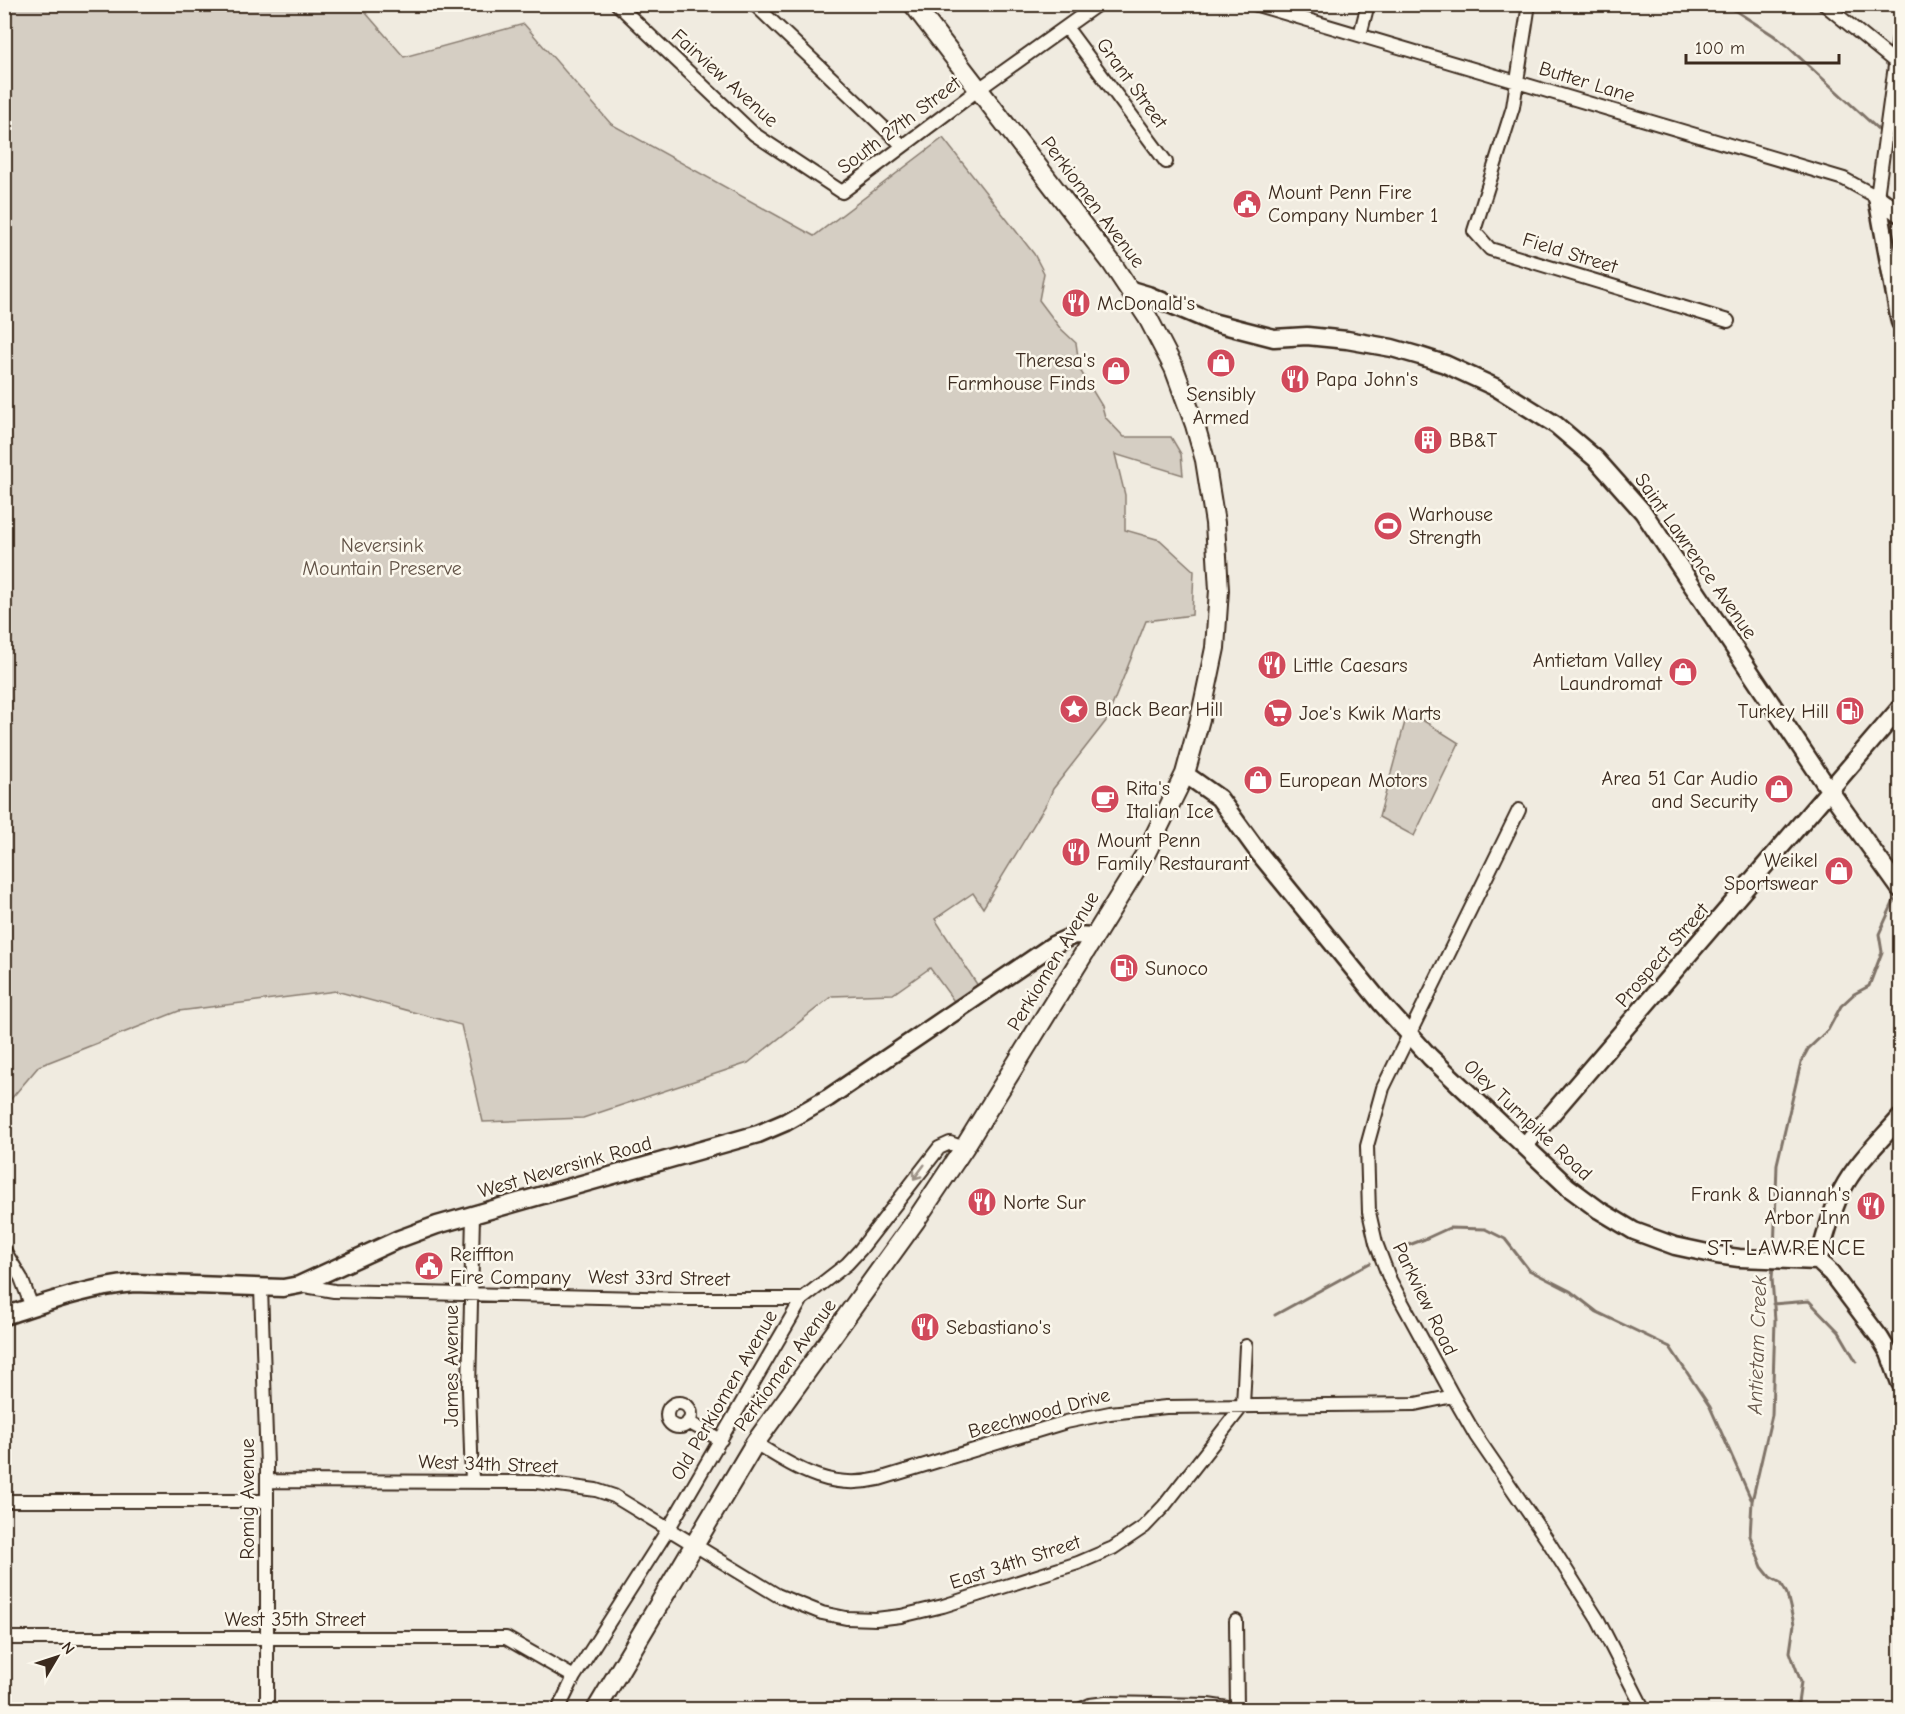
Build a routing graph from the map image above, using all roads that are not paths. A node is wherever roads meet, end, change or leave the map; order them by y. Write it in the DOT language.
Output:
graph roads {
  1 [pos="617,4"];
  2 [pos="754,4"];
  3 [pos="913,4"];
  4 [pos="1098,4"];
  5 [pos="1254,4"];
  6 [pos="1368,4"];
  7 [pos="1528,4"];
  8 [pos="1824,4"];
  9 [pos="1066,27"];
  10 [pos="1900,29"];
  11 [pos="1360,35"];
  12 [pos="1898,65"];
  13 [pos="1518,82"];
  14 [pos="979,89"];
  15 [pos="903,146"];
  16 [pos="1166,162"];
  17 [pos="842,192"];
  18 [pos="1877,197"];
  19 [pos="1900,214"];
  20 [pos="1131,290"];
  21 [pos="1728,321"];
  22 [pos="1900,322"];
  23 [pos="1900,708"];
  24 [pos="1185,774"];
  25 [pos="1830,791"];
  26 [pos="1519,810"];
  27 [pos="1898,885"];
  28 [pos="1094,936"];
  29 [pos="1408,1033"];
  30 [pos="1900,1118"];
  31 [pos="1525,1145"];
  32 [pos="964,1148"];
  33 [pos="473,1215"];
  34 [pos="4,1250"];
  35 [pos="1818,1261"];
  36 [pos="299,1285"];
  37 [pos="261,1288"];
  38 [pos="471,1293"];
  39 [pos="802,1299"];
  40 [pos="32,1307"];
  41 [pos="4,1316"];
  42 [pos="1246,1346"];
  43 [pos="1900,1383"];
  44 [pos="1453,1396"];
  45 [pos="1243,1405"];
  46 [pos="688,1422"];
  47 [pos="721,1440"];
  48 [pos="755,1443"];
  49 [pos="267,1481"];
  50 [pos="472,1482"];
  51 [pos="4,1501"];
  52 [pos="267,1501"];
  53 [pos="669,1528"];
  54 [pos="693,1545"];
  55 [pos="1236,1621"];
  56 [pos="4,1638"];
  57 [pos="267,1639"];
  58 [pos="574,1677"];
  59 [pos="1239,1709"];
  60 [pos="267,1710"];
  61 [pos="558,1710"];
  62 [pos="596,1710"];
  63 [pos="1079,1710"];
  64 [pos="1644,1710"];
  1 -- 17 [label="street, Fairview Avenue"];
  2 -- 15 [label="street"];
  3 -- 14 [label="main road, Perkiomen Avenue"];
  4 -- 9 [label="street, South 27th Street"];
  5 -- 11 [label="street, Butter Lane"];
  6 -- 11 [label="street"];
  7 -- 13 [label="street"];
  8 -- 12 [label="street"];
  9 -- 14 [label="street, South 27th Street"];
  9 -- 16 [label="street, Grant Street"];
  10 -- 12 [label="street"];
  11 -- 13 [label="street, Butter Lane"];
  12 -- 18 [label="street"];
  13 -- 18 [label="street, Butter Lane"];
  13 -- 21 [label="street, Field Street"];
  14 -- 15 [label="street, South 27th Street"];
  14 -- 20 [label="main road, Perkiomen Avenue"];
  15 -- 17 [label="street, South 27th Street"];
  18 -- 19 [label="street, Butter Lane"];
  18 -- 22 [label="street"];
  20 -- 24 [label="main road, Perkiomen Avenue"];
  20 -- 25 [label="street, Saint Lawrence Avenue"];
  23 -- 25 [label="street, Prospect Street"];
  24 -- 28 [label="main road, Perkiomen Avenue"];
  24 -- 29 [label="street, Oley Turnpike Road"];
  25 -- 27 [label="street, Saint Lawrence Avenue"];
  25 -- 31 [label="street, Prospect Street"];
  26 -- 29 [label="street, Parkview Road"];
  28 -- 32 [label="main road, Perkiomen Avenue"];
  28 -- 33 [label="street, West Neversink Road"];
  29 -- 31 [label="street, Oley Turnpike Road"];
  29 -- 44 [label="street, Parkview Road"];
  30 -- 35 [label="street"];
  31 -- 35 [label="street, Oley Turnpike Road"];
  32 -- 39 [label="street, Old Perkiomen Avenue, one-way"];
  32 -- 48 [label="main road, Perkiomen Avenue"];
  33 -- 36 [label="street, West Neversink Road"];
  33 -- 38 [label="street, James Avenue"];
  34 -- 40 [label="street"];
  35 -- 43 [label="street"];
  36 -- 37 [label="street, West Neversink Road"];
  36 -- 38 [label="street, West 33rd Street"];
  37 -- 40 [label="street, West Neversink Road"];
  37 -- 49 [label="street, Romig Avenue"];
  38 -- 39 [label="street, West 33rd Street"];
  38 -- 50 [label="street, James Avenue"];
  39 -- 47 [label="street, Old Perkiomen Avenue"];
  40 -- 41 [label="street, West Neversink Road"];
  42 -- 45 [label="street"];
  44 -- 45 [label="street, Beechwood Drive"];
  44 -- 64 [label="street, Parkview Road"];
  45 -- 48 [label="street, Beechwood Drive"];
  45 -- 54 [label="street, East 34th Street"];
  46 -- 47 [label="street"];
  47 -- 53 [label="street, Old Perkiomen Avenue"];
  48 -- 54 [label="main road, Perkiomen Avenue"];
  49 -- 50 [label="street, West 34th Street"];
  49 -- 52 [label="street, Romig Avenue"];
  50 -- 53 [label="street, West 34th Street"];
  51 -- 52 [label="street"];
  52 -- 57 [label="street, Romig Avenue"];
  53 -- 54 [label="street, West 34th Street"];
  53 -- 58 [label="street, Old Perkiomen Avenue"];
  54 -- 62 [label="main road, Perkiomen Avenue"];
  55 -- 59 [label="street"];
  56 -- 57 [label="street, West 35th Street"];
  57 -- 58 [label="street, West 35th Street"];
  57 -- 60 [label="street, Romig Avenue"];
  58 -- 61 [label="street, Old Perkiomen Avenue"];
  59 -- 63 [label="street"];
}
